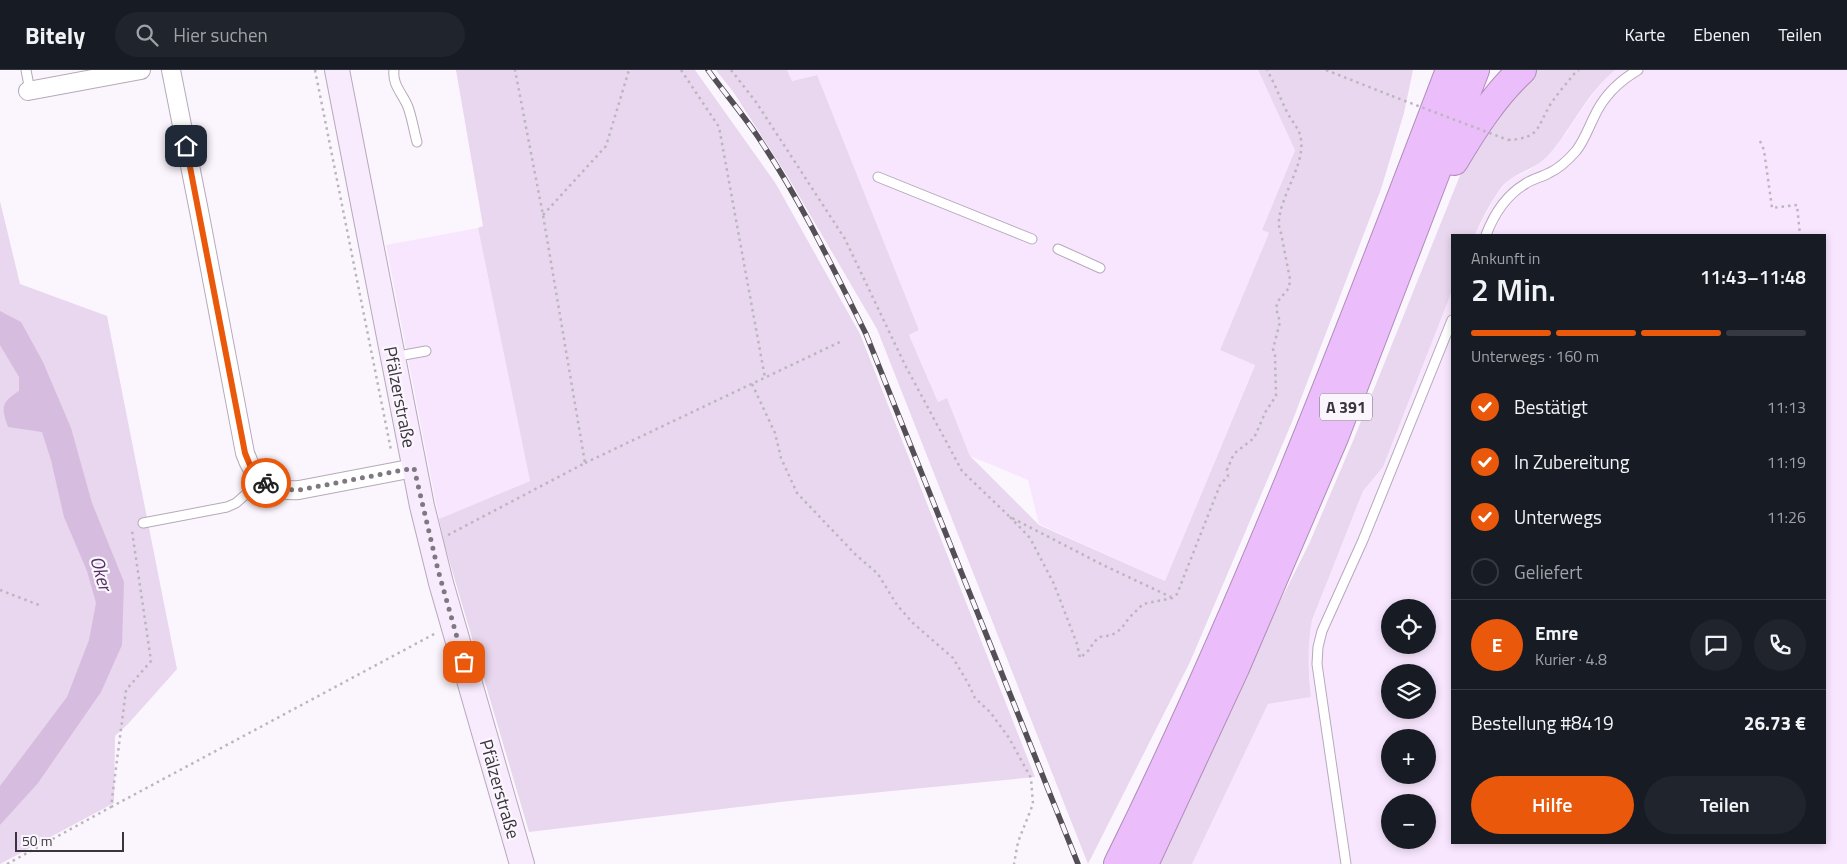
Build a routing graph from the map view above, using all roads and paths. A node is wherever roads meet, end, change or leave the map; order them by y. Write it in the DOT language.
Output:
graph roads {
  1 [pos="26,70"];
  2 [pos="141,70"];
  3 [pos="170,70"];
  4 [pos="315,70"];
  5 [pos="337,70"];
  6 [pos="394,70"];
  7 [pos="515,70"];
  8 [pos="629,70"];
  9 [pos="681,70"];
  10 [pos="731,70"];
  11 [pos="1267,70"];
  12 [pos="1326,70"];
  13 [pos="1429,70"];
  14 [pos="1450,70"];
  15 [pos="1475,70"];
  16 [pos="1522,70"];
  17 [pos="1580,70"];
  18 [pos="1638,70"];
  19 [pos="109,73"];
  20 [pos="29,91"];
  21 [pos="1760,141"];
  22 [pos="417,142"];
  23 [pos="878,177"];
  24 [pos="543,215"];
  25 [pos="1408,215"];
  26 [pos="1486,234"];
  27 [pos="1800,234"];
  28 [pos="1032,239"];
  29 [pos="1058,249"];
  30 [pos="1100,268"];
  31 [pos="1451,322"];
  32 [pos="842,341"];
  33 [pos="426,351"];
  34 [pos="392,357"];
  35 [pos="765,378"];
  36 [pos="752,384"];
  37 [pos="585,463"];
  38 [pos="407,469"];
  39 [pos="262,480"];
  40 [pos="1010,517"];
  41 [pos="143,523"];
  42 [pos="431,544"];
  43 [pos="0,590"];
  44 [pos="1172,598"];
  45 [pos="39,605"];
  46 [pos="453,624"];
  47 [pos="111,807"];
  48 [pos="8,864"];
  49 [pos="522,864"];
  50 [pos="1014,864"];
  51 [pos="1118,864"];
  52 [pos="1144,864"];
  53 [pos="1346,864"];
  1 -- 20 [label="lane"];
  2 -- 19 [label="street"];
  3 -- 39 [label="street"];
  4 -- 38 [label="path"];
  5 -- 34 [label="street, Pfälzerstraße"];
  6 -- 22 [label="lane"];
  7 -- 24 [label="path"];
  8 -- 24 [label="path"];
  9 -- 35 [label="path"];
  10 -- 40 [label="path"];
  11 -- 44 [label="path"];
  12 -- 17 [label="path, bridge"];
  13 -- 25 [label="highway"];
  14 -- 25 [label="highway, A 391"];
  15 -- 25 [label="highway, A 391"];
  16 -- 25 [label="highway"];
  18 -- 26 [label="lane"];
  19 -- 20 [label="street"];
  21 -- 27 [label="path"];
  23 -- 28 [label="lane"];
  24 -- 37 [label="path"];
  25 -- 51 [label="highway, A 391"];
  25 -- 52 [label="highway, A 391"];
  29 -- 30 [label="lane"];
  31 -- 53 [label="lane"];
  32 -- 35 [label="path"];
  33 -- 34 [label="lane"];
  34 -- 38 [label="street, Pfälzerstraße"];
  35 -- 36 [label="path"];
  36 -- 37 [label="path"];
  36 -- 50 [label="path"];
  37 -- 42 [label="path"];
  38 -- 39 [label="street"];
  38 -- 42 [label="street, Pfälzerstraße"];
  39 -- 41 [label="lane"];
  40 -- 44 [label="path"];
  40 -- 44 [label="path"];
  41 -- 47 [label="path"];
  42 -- 46 [label="street, Pfälzerstraße"];
  43 -- 45 [label="path"];
  46 -- 47 [label="path"];
  46 -- 49 [label="street, Pfälzerstraße"];
  47 -- 48 [label="path"];
}
